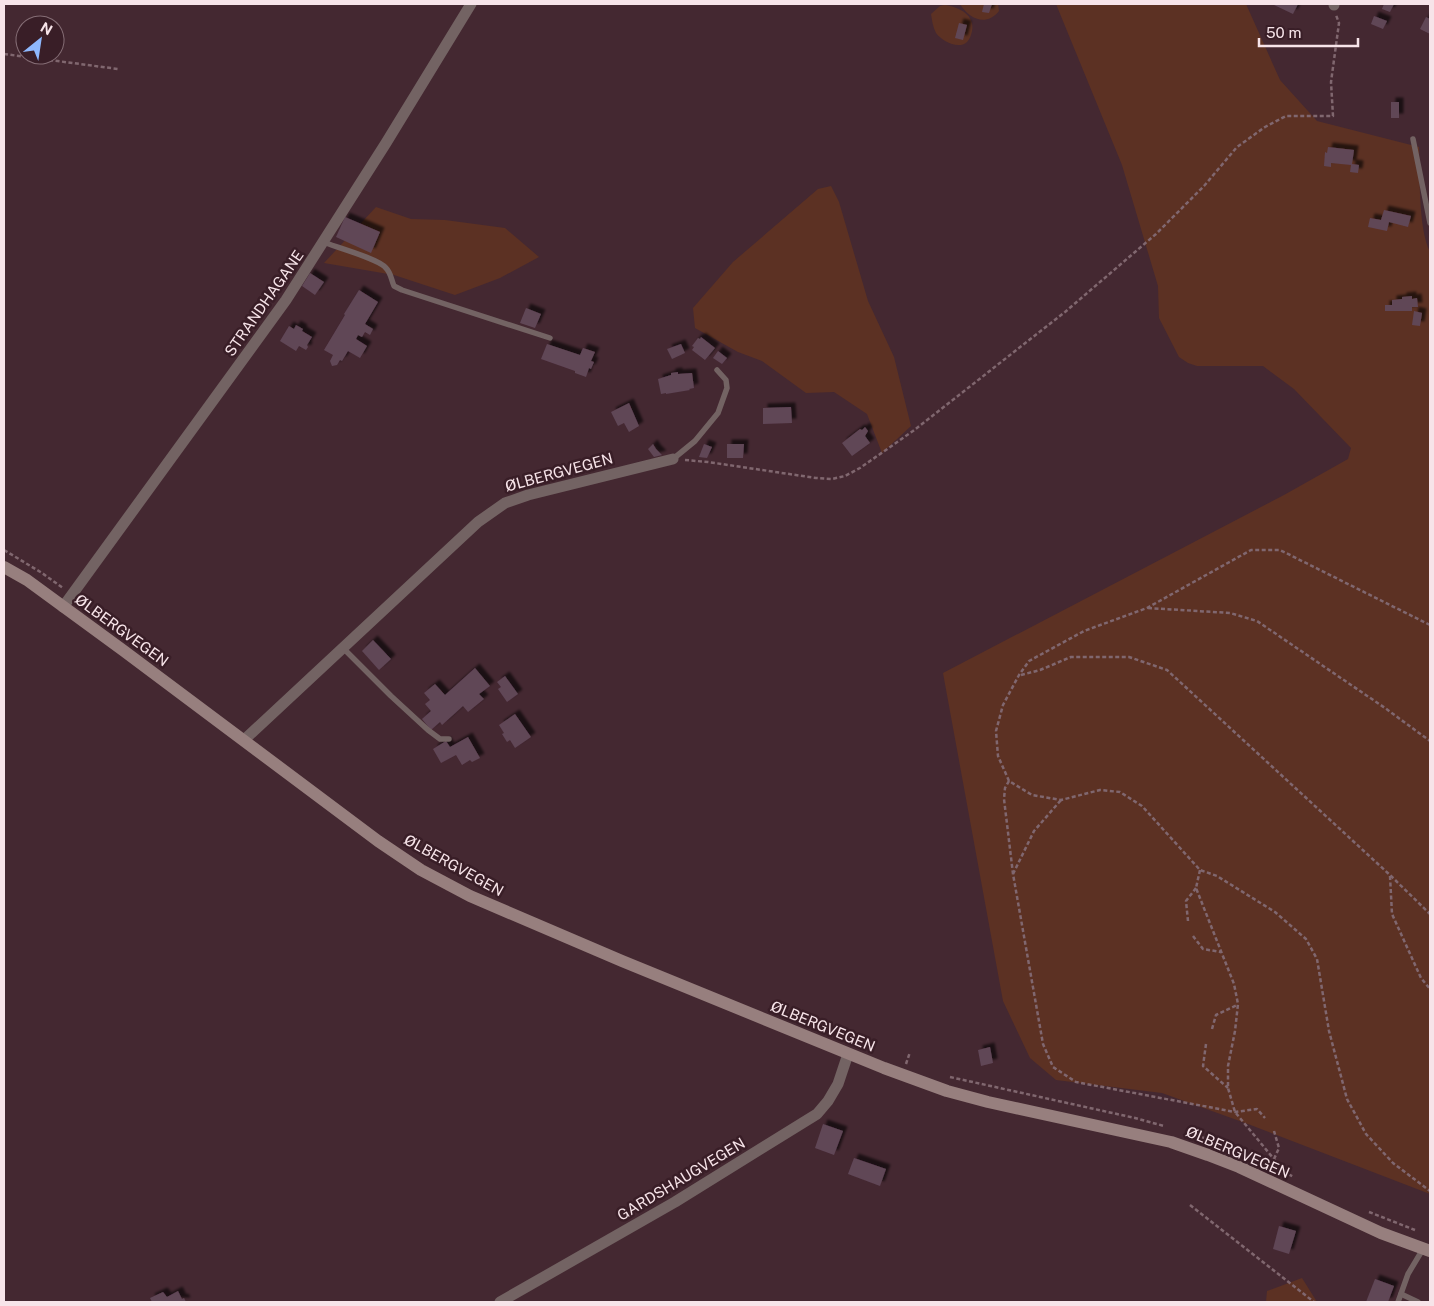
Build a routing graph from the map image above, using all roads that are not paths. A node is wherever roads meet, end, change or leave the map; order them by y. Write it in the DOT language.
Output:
graph roads {
  1 [pos="471,4"];
  2 [pos="1413,139"];
  3 [pos="1430,223"];
  4 [pos="323,242"];
  5 [pos="550,338"];
  6 [pos="717,370"];
  7 [pos="673,459"];
  8 [pos="4,567"];
  9 [pos="63,607"];
  10 [pos="344,649"];
  11 [pos="449,739"];
  12 [pos="244,740"];
  13 [pos="848,1054"];
  14 [pos="1427,1250"];
  15 [pos="1401,1294"];
  16 [pos="500,1302"];
  17 [pos="1398,1302"];
  18 [pos="1418,1302"];
  1 -- 4 [label="street, STRANDHAGANE"];
  2 -- 3 [label="lane"];
  4 -- 5 [label="lane"];
  4 -- 9 [label="street, STRANDHAGANE"];
  6 -- 7 [label="lane"];
  7 -- 10 [label="street, ØLBERGVEGEN"];
  8 -- 9 [label="main road, ØLBERGVEGEN"];
  9 -- 12 [label="main road, ØLBERGVEGEN"];
  10 -- 11 [label="lane"];
  10 -- 12 [label="street, ØLBERGVEGEN"];
  12 -- 13 [label="main road, ØLBERGVEGEN"];
  13 -- 14 [label="main road, ØLBERGVEGEN"];
  13 -- 16 [label="street, GARDSHAUGVEGEN"];
  14 -- 15 [label="lane"];
  15 -- 17 [label="lane"];
  15 -- 18 [label="lane"];
}
